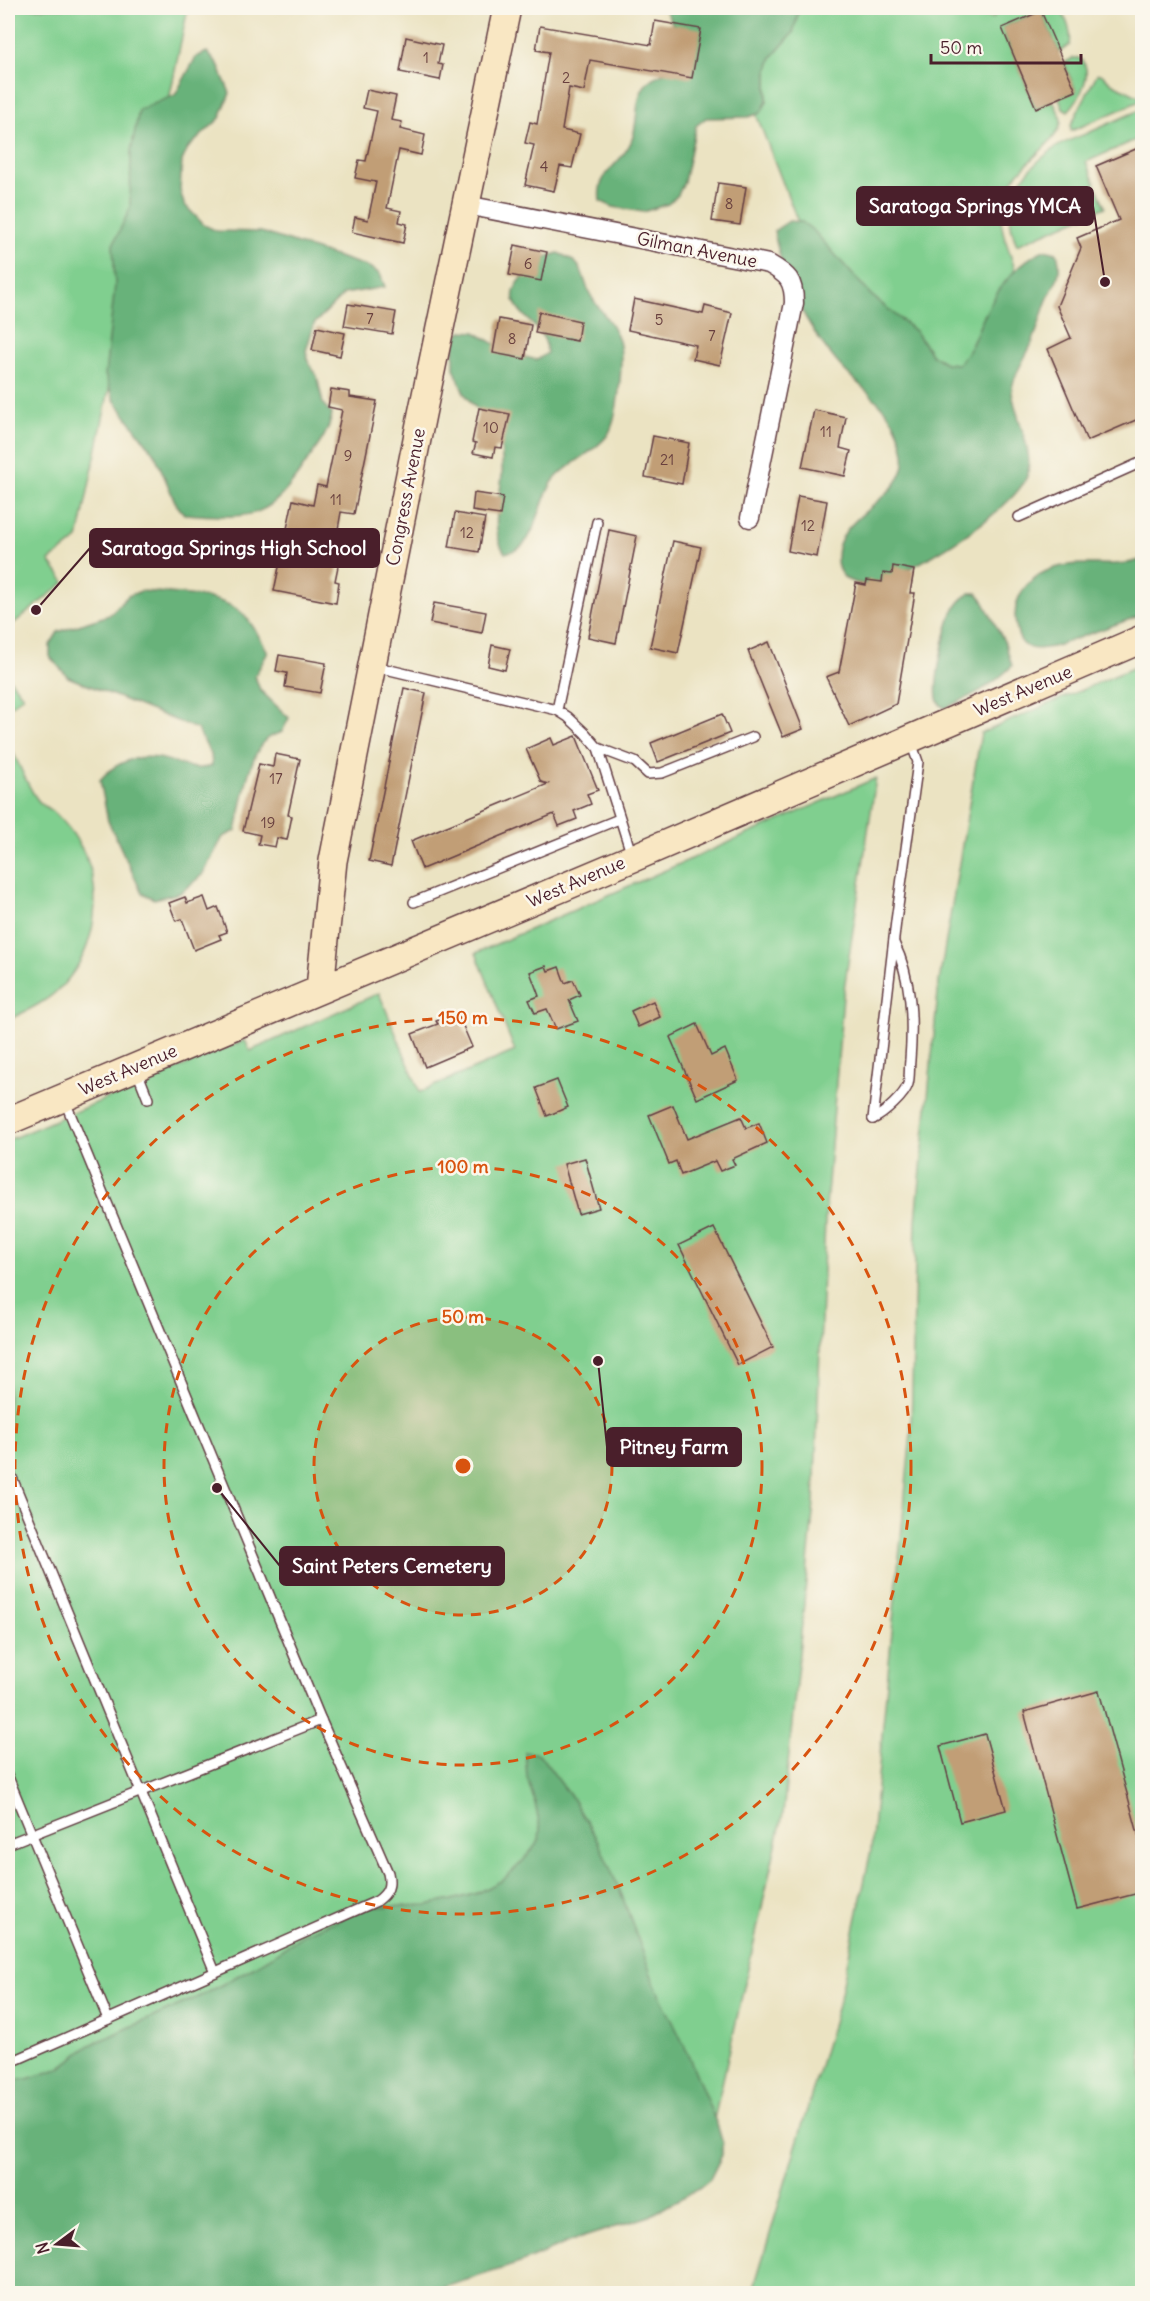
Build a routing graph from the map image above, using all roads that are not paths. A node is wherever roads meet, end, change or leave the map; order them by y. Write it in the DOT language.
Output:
graph roads {
  1 [pos="507,8"];
  2 [pos="466,205"];
  3 [pos="1143,462"];
  4 [pos="1018,517"];
  5 [pos="750,518"];
  6 [pos="597,522"];
  7 [pos="1143,639"];
  8 [pos="372,666"];
  9 [pos="557,710"];
  10 [pos="753,736"];
  11 [pos="910,740"];
  12 [pos="598,748"];
  13 [pos="619,819"];
  14 [pos="633,858"];
  15 [pos="414,902"];
  16 [pos="894,942"];
  17 [pos="321,988"];
  18 [pos="135,1066"];
  19 [pos="63,1097"];
  20 [pos="148,1099"];
  21 [pos="8,1121"];
  22 [pos="8,1468"];
  23 [pos="321,1720"];
  24 [pos="8,1778"];
  25 [pos="141,1792"];
  26 [pos="32,1836"];
  27 [pos="8,1844"];
  28 [pos="215,1972"];
  29 [pos="108,2019"];
  30 [pos="8,2060"];
  1 -- 2 [label="street, Congress Avenue"];
  2 -- 5 [label="street, Gilman Avenue"];
  2 -- 8 [label="street, Congress Avenue"];
  3 -- 4 [label="lane"];
  6 -- 9 [label="lane"];
  7 -- 11 [label="street, West Avenue"];
  8 -- 9 [label="lane"];
  8 -- 17 [label="street, Congress Avenue"];
  9 -- 12 [label="lane"];
  10 -- 12 [label="lane"];
  11 -- 14 [label="street, West Avenue"];
  11 -- 16 [label="lane"];
  12 -- 13 [label="lane"];
  13 -- 14 [label="lane"];
  13 -- 15 [label="lane"];
  14 -- 17 [label="street, West Avenue"];
  16 -- 16 [label="lane"];
  17 -- 18 [label="street, West Avenue"];
  18 -- 19 [label="street, West Avenue"];
  18 -- 20 [label="lane"];
  19 -- 21 [label="street, West Avenue"];
  19 -- 23 [label="lane"];
  22 -- 25 [label="lane"];
  23 -- 25 [label="lane"];
  23 -- 28 [label="lane"];
  24 -- 26 [label="lane"];
  25 -- 26 [label="lane"];
  25 -- 28 [label="lane"];
  26 -- 27 [label="lane"];
  26 -- 29 [label="lane"];
  28 -- 29 [label="lane"];
  29 -- 30 [label="lane"];
}
